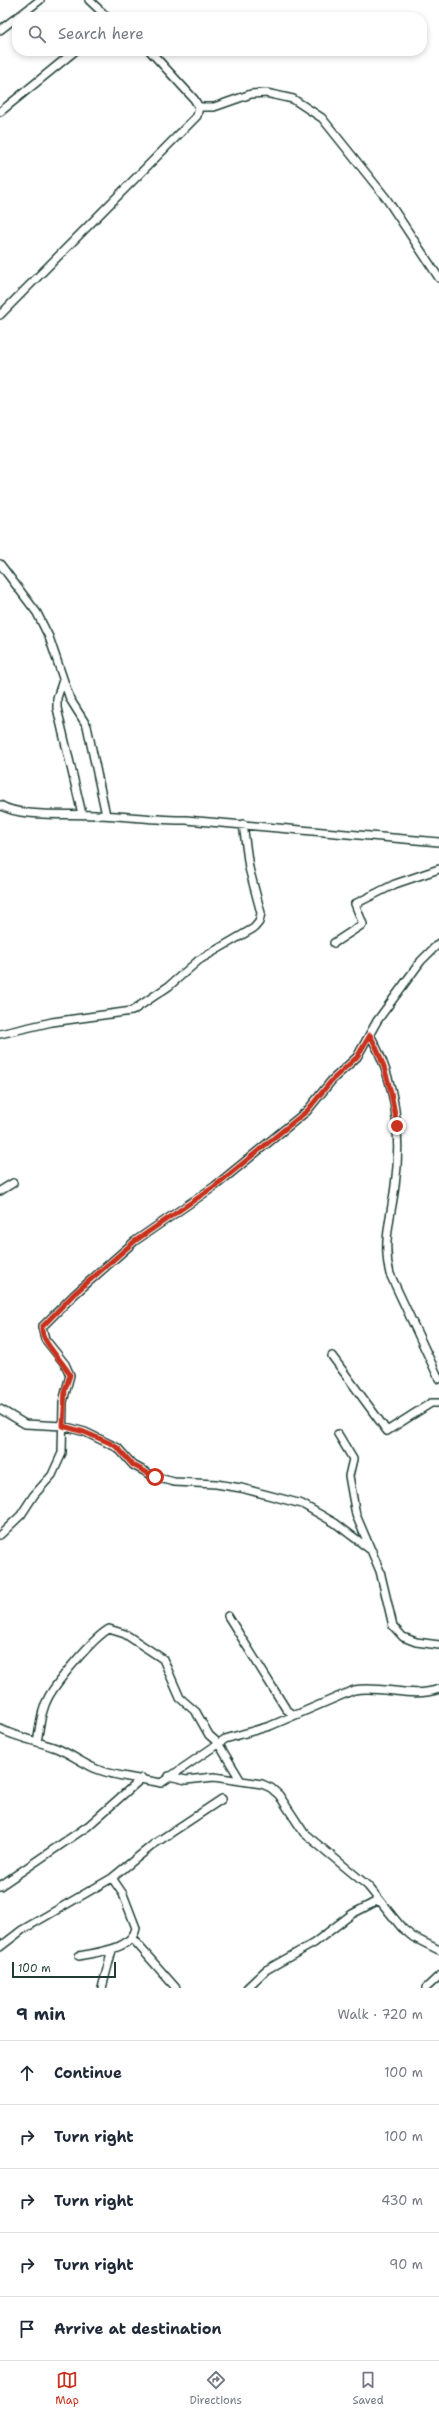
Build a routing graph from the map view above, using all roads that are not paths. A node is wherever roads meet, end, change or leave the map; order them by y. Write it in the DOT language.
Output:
graph roads {
  1 [pos="40,0"];
  2 [pos="89,0"];
  3 [pos="24,12"];
  4 [pos="102,12"];
  5 [pos="12,21"];
  6 [pos="0,30"];
  7 [pos="69,56"];
  8 [pos="155,56"];
  9 [pos="199,107"];
  10 [pos="0,112"];
  11 [pos="439,278"];
  12 [pos="0,315"];
  13 [pos="0,564"];
  14 [pos="63,680"];
  15 [pos="0,804"];
  16 [pos="82,814"];
  17 [pos="106,815"];
  18 [pos="243,824"];
  19 [pos="439,842"];
  20 [pos="439,869"];
  21 [pos="334,943"];
  22 [pos="439,943"];
  23 [pos="0,1034"];
  24 [pos="370,1035"];
  25 [pos="13,1183"];
  26 [pos="0,1191"];
  27 [pos="332,1356"];
  28 [pos="439,1379"];
  29 [pos="439,1403"];
  30 [pos="0,1409"];
  31 [pos="63,1426"];
  32 [pos="338,1434"];
  33 [pos="0,1535"];
  34 [pos="372,1551"];
  35 [pos="228,1616"];
  36 [pos="439,1645"];
  37 [pos="439,1689"];
  38 [pos="302,1713"];
  39 [pos="0,1730"];
  40 [pos="37,1742"];
  41 [pos="218,1743"];
  42 [pos="169,1776"];
  43 [pos="142,1778"];
  44 [pos="241,1781"];
  45 [pos="222,1799"];
  46 [pos="112,1878"];
  47 [pos="0,1886"];
  48 [pos="379,1900"];
  49 [pos="132,1938"];
  50 [pos="0,1947"];
  51 [pos="112,1950"];
  52 [pos="439,1950"];
  53 [pos="79,1956"];
  54 [pos="438,1980"];
  55 [pos="102,1988"];
  56 [pos="176,1988"];
  57 [pos="247,1988"];
  58 [pos="426,1988"];
  1 -- 3 [label="street"];
  2 -- 4 [label="street"];
  5 -- 6 [label="street"];
  7 -- 10 [label="street"];
  8 -- 9 [label="street"];
  9 -- 11 [label="street"];
  9 -- 12 [label="street"];
  13 -- 14 [label="street"];
  14 -- 16 [label="street"];
  14 -- 17 [label="street"];
  15 -- 16 [label="street"];
  16 -- 17 [label="street"];
  17 -- 18 [label="street"];
  18 -- 19 [label="street"];
  18 -- 23 [label="street"];
  20 -- 21 [label="street"];
  22 -- 24 [label="street"];
  24 -- 28 [label="street"];
  24 -- 31 [label="street"];
  25 -- 26 [label="street"];
  27 -- 29 [label="street"];
  30 -- 31 [label="street"];
  31 -- 33 [label="street"];
  31 -- 34 [label="street"];
  32 -- 34 [label="street"];
  34 -- 36 [label="street"];
  35 -- 38 [label="street"];
  37 -- 38 [label="street"];
  38 -- 41 [label="street"];
  39 -- 40 [label="street"];
  40 -- 41 [label="street"];
  40 -- 43 [label="street"];
  41 -- 42 [label="street"];
  41 -- 44 [label="street"];
  42 -- 43 [label="street"];
  42 -- 44 [label="street"];
  43 -- 47 [label="street"];
  44 -- 48 [label="street"];
  45 -- 46 [label="street"];
  46 -- 49 [label="street"];
  46 -- 50 [label="street"];
  48 -- 52 [label="street"];
  48 -- 57 [label="street"];
  49 -- 51 [label="street"];
  49 -- 56 [label="street"];
  51 -- 53 [label="street"];
  51 -- 55 [label="street"];
  54 -- 58 [label="street"];
}
